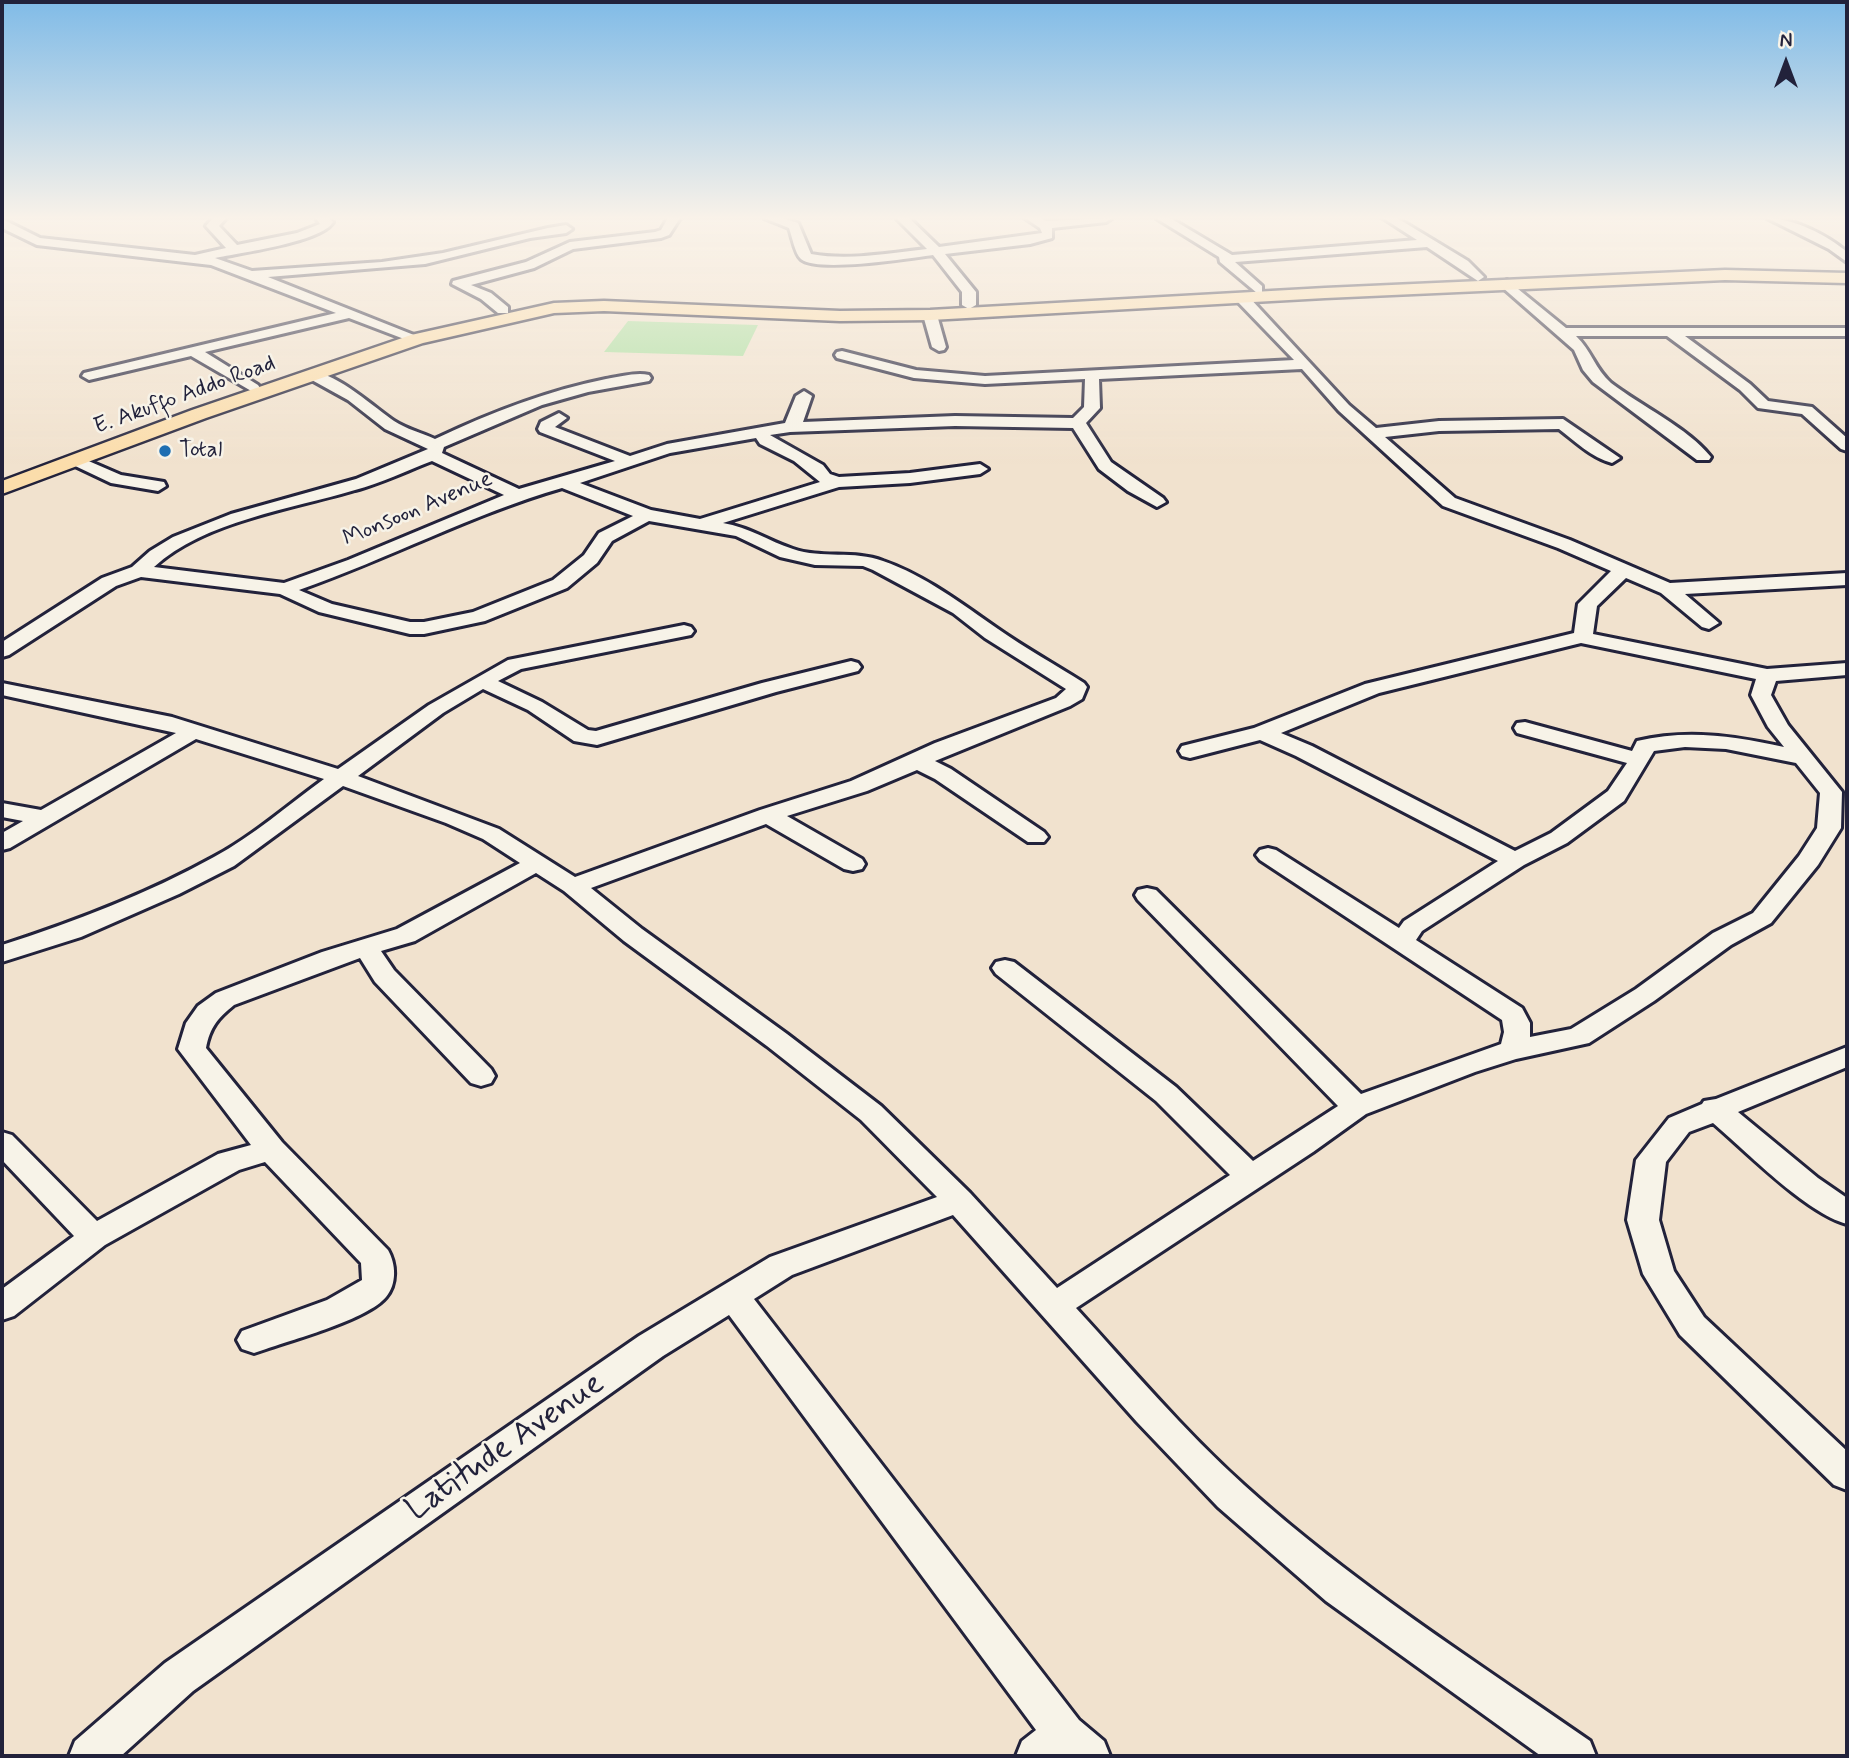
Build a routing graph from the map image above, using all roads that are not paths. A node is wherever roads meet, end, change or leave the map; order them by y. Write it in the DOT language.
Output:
graph roads {
  1 [pos="312,300"];
  2 [pos="491,300"];
  3 [pos="609,300"];
  4 [pos="611,300"];
  5 [pos="969,300"];
  6 [pos="1085,300"];
  7 [pos="1147,300"];
  8 [pos="1255,300"];
  9 [pos="1527,300"];
  10 [pos="969,305"];
  11 [pos="503,310"];
  12 [pos="348,314"];
  13 [pos="930,315"];
  14 [pos="1566,332"];
  15 [pos="1670,332"];
  16 [pos="1847,332"];
  17 [pos="411,336"];
  18 [pos="939,347"];
  19 [pos="191,351"];
  20 [pos="842,355"];
  21 [pos="1306,364"];
  22 [pos="89,376"];
  23 [pos="315,376"];
  24 [pos="1092,376"];
  25 [pos="644,378"];
  26 [pos="253,388"];
  27 [pos="804,396"];
  28 [pos="559,418"];
  29 [pos="1077,423"];
  30 [pos="790,427"];
  31 [pos="760,430"];
  32 [pos="1374,433"];
  33 [pos="1847,446"];
  34 [pos="434,450"];
  35 [pos="1703,457"];
  36 [pos="1612,458"];
  37 [pos="77,461"];
  38 [pos="630,462"];
  39 [pos="980,468"];
  40 [pos="2,476"];
  41 [pos="563,482"];
  42 [pos="838,482"];
  43 [pos="158,486"];
  44 [pos="2,488"];
  45 [pos="518,495"];
  46 [pos="1157,502"];
  47 [pos="647,515"];
  48 [pos="703,523"];
  49 [pos="1623,570"];
  50 [pos="139,571"];
  51 [pos="1847,579"];
  52 [pos="285,589"];
  53 [pos="1668,589"];
  54 [pos="1709,623"];
  55 [pos="684,631"];
  56 [pos="1583,638"];
  57 [pos="2,651"];
  58 [pos="851,667"];
  59 [pos="1847,669"];
  60 [pos="1767,675"];
  61 [pos="482,681"];
  62 [pos="2,689"];
  63 [pos="1525,728"];
  64 [pos="195,731"];
  65 [pos="1262,733"];
  66 [pos="1190,751"];
  67 [pos="1807,759"];
  68 [pos="1640,760"];
  69 [pos="917,761"];
  70 [pos="339,777"];
  71 [pos="2,810"];
  72 [pos="768,815"];
  73 [pos="44,818"];
  74 [pos="1035,837"];
  75 [pos="2,843"];
  76 [pos="1268,855"];
  77 [pos="1515,860"];
  78 [pos="537,863"];
  79 [pos="853,864"];
  80 [pos="573,886"];
  81 [pos="1147,895"];
  82 [pos="1402,942"];
  83 [pos="366,949"];
  84 [pos="2,954"];
  85 [pos="1005,968"];
  86 [pos="1513,1050"];
  87 [pos="1847,1056"];
  88 [pos="481,1076"];
  89 [pos="1356,1107"];
  90 [pos="1714,1108"];
  91 [pos="2,1142"];
  92 [pos="271,1150"];
  93 [pos="1250,1177"];
  94 [pos="959,1201"];
  95 [pos="1847,1213"];
  96 [pos="94,1237"];
  97 [pos="733,1296"];
  98 [pos="1054,1306"];
  99 [pos="2,1307"];
  100 [pos="254,1340"];
  101 [pos="1847,1474"];
  102 [pos="1063,1749"];
  103 [pos="90,1756"];
  104 [pos="1575,1756"];
  1 -- 12 [label="street"];
  2 -- 11 [label="street"];
  3 -- 11 [label="main road, E. Akuffo Addo Road"];
  4 -- 10 [label="main road, E. Akuffo Addo Road"];
  5 -- 10 [label="street"];
  6 -- 10 [label="main road, E. Akuffo Addo Road"];
  7 -- 13 [label="main road, E. Akuffo Addo Road"];
  8 -- 21 [label="street"];
  9 -- 14 [label="street"];
  11 -- 17 [label="main road, E. Akuffo Addo Road"];
  12 -- 17 [label="street"];
  12 -- 19 [label="street"];
  13 -- 17 [label="main road, E. Akuffo Addo Road"];
  13 -- 18 [label="street"];
  14 -- 15 [label="street"];
  14 -- 35 [label="street"];
  15 -- 16 [label="street"];
  15 -- 33 [label="street"];
  17 -- 23 [label="main road, E. Akuffo Addo Road"];
  17 -- 26 [label="main road, E. Akuffo Addo Road"];
  19 -- 22 [label="street"];
  19 -- 26 [label="street"];
  20 -- 24 [label="street"];
  21 -- 24 [label="street"];
  21 -- 32 [label="street"];
  23 -- 34 [label="street"];
  23 -- 37 [label="main road, E. Akuffo Addo Road"];
  24 -- 29 [label="street"];
  25 -- 34 [label="street"];
  26 -- 40 [label="main road, E. Akuffo Addo Road"];
  27 -- 30 [label="street"];
  28 -- 38 [label="street"];
  29 -- 30 [label="street"];
  29 -- 46 [label="street"];
  30 -- 31 [label="street"];
  31 -- 38 [label="street"];
  31 -- 42 [label="street"];
  32 -- 36 [label="street"];
  32 -- 49 [label="street"];
  34 -- 45 [label="street, Monsoon Avenue"];
  34 -- 50 [label="street, Monsoon Avenue"];
  37 -- 43 [label="street"];
  37 -- 44 [label="main road, E. Akuffo Addo Road"];
  38 -- 41 [label="street"];
  39 -- 42 [label="street"];
  41 -- 45 [label="street"];
  41 -- 47 [label="street"];
  42 -- 48 [label="street"];
  45 -- 52 [label="street, Monsoon Avenue"];
  47 -- 48 [label="street"];
  47 -- 52 [label="street"];
  48 -- 69 [label="street"];
  49 -- 53 [label="street"];
  49 -- 56 [label="street"];
  50 -- 52 [label="street, Monsoon Avenue"];
  50 -- 57 [label="street, Monsoon Avenue"];
  51 -- 53 [label="street"];
  53 -- 54 [label="street"];
  55 -- 61 [label="street"];
  56 -- 60 [label="street"];
  56 -- 65 [label="street"];
  58 -- 61 [label="street"];
  59 -- 60 [label="street"];
  60 -- 67 [label="street"];
  61 -- 70 [label="street"];
  62 -- 64 [label="street"];
  63 -- 68 [label="street"];
  64 -- 70 [label="street"];
  64 -- 73 [label="street"];
  65 -- 66 [label="street"];
  65 -- 77 [label="street"];
  67 -- 68 [label="street"];
  67 -- 86 [label="street"];
  68 -- 77 [label="street"];
  69 -- 72 [label="street"];
  69 -- 74 [label="street"];
  70 -- 78 [label="street"];
  70 -- 84 [label="street"];
  71 -- 73 [label="street"];
  72 -- 79 [label="street"];
  72 -- 80 [label="street"];
  73 -- 75 [label="street"];
  76 -- 82 [label="street"];
  77 -- 82 [label="street"];
  78 -- 80 [label="street"];
  78 -- 83 [label="street"];
  80 -- 94 [label="street"];
  81 -- 89 [label="street"];
  82 -- 86 [label="street"];
  83 -- 88 [label="street"];
  83 -- 92 [label="street"];
  85 -- 93 [label="street"];
  86 -- 89 [label="street"];
  87 -- 90 [label="street"];
  89 -- 93 [label="street"];
  90 -- 95 [label="street"];
  90 -- 101 [label="street"];
  91 -- 96 [label="street"];
  92 -- 96 [label="street"];
  92 -- 100 [label="street"];
  93 -- 98 [label="street"];
  94 -- 97 [label="street, Latitude Avenue"];
  94 -- 98 [label="street"];
  96 -- 99 [label="street"];
  97 -- 102 [label="street"];
  97 -- 103 [label="street, Latitude Avenue"];
  98 -- 104 [label="street"];
}
